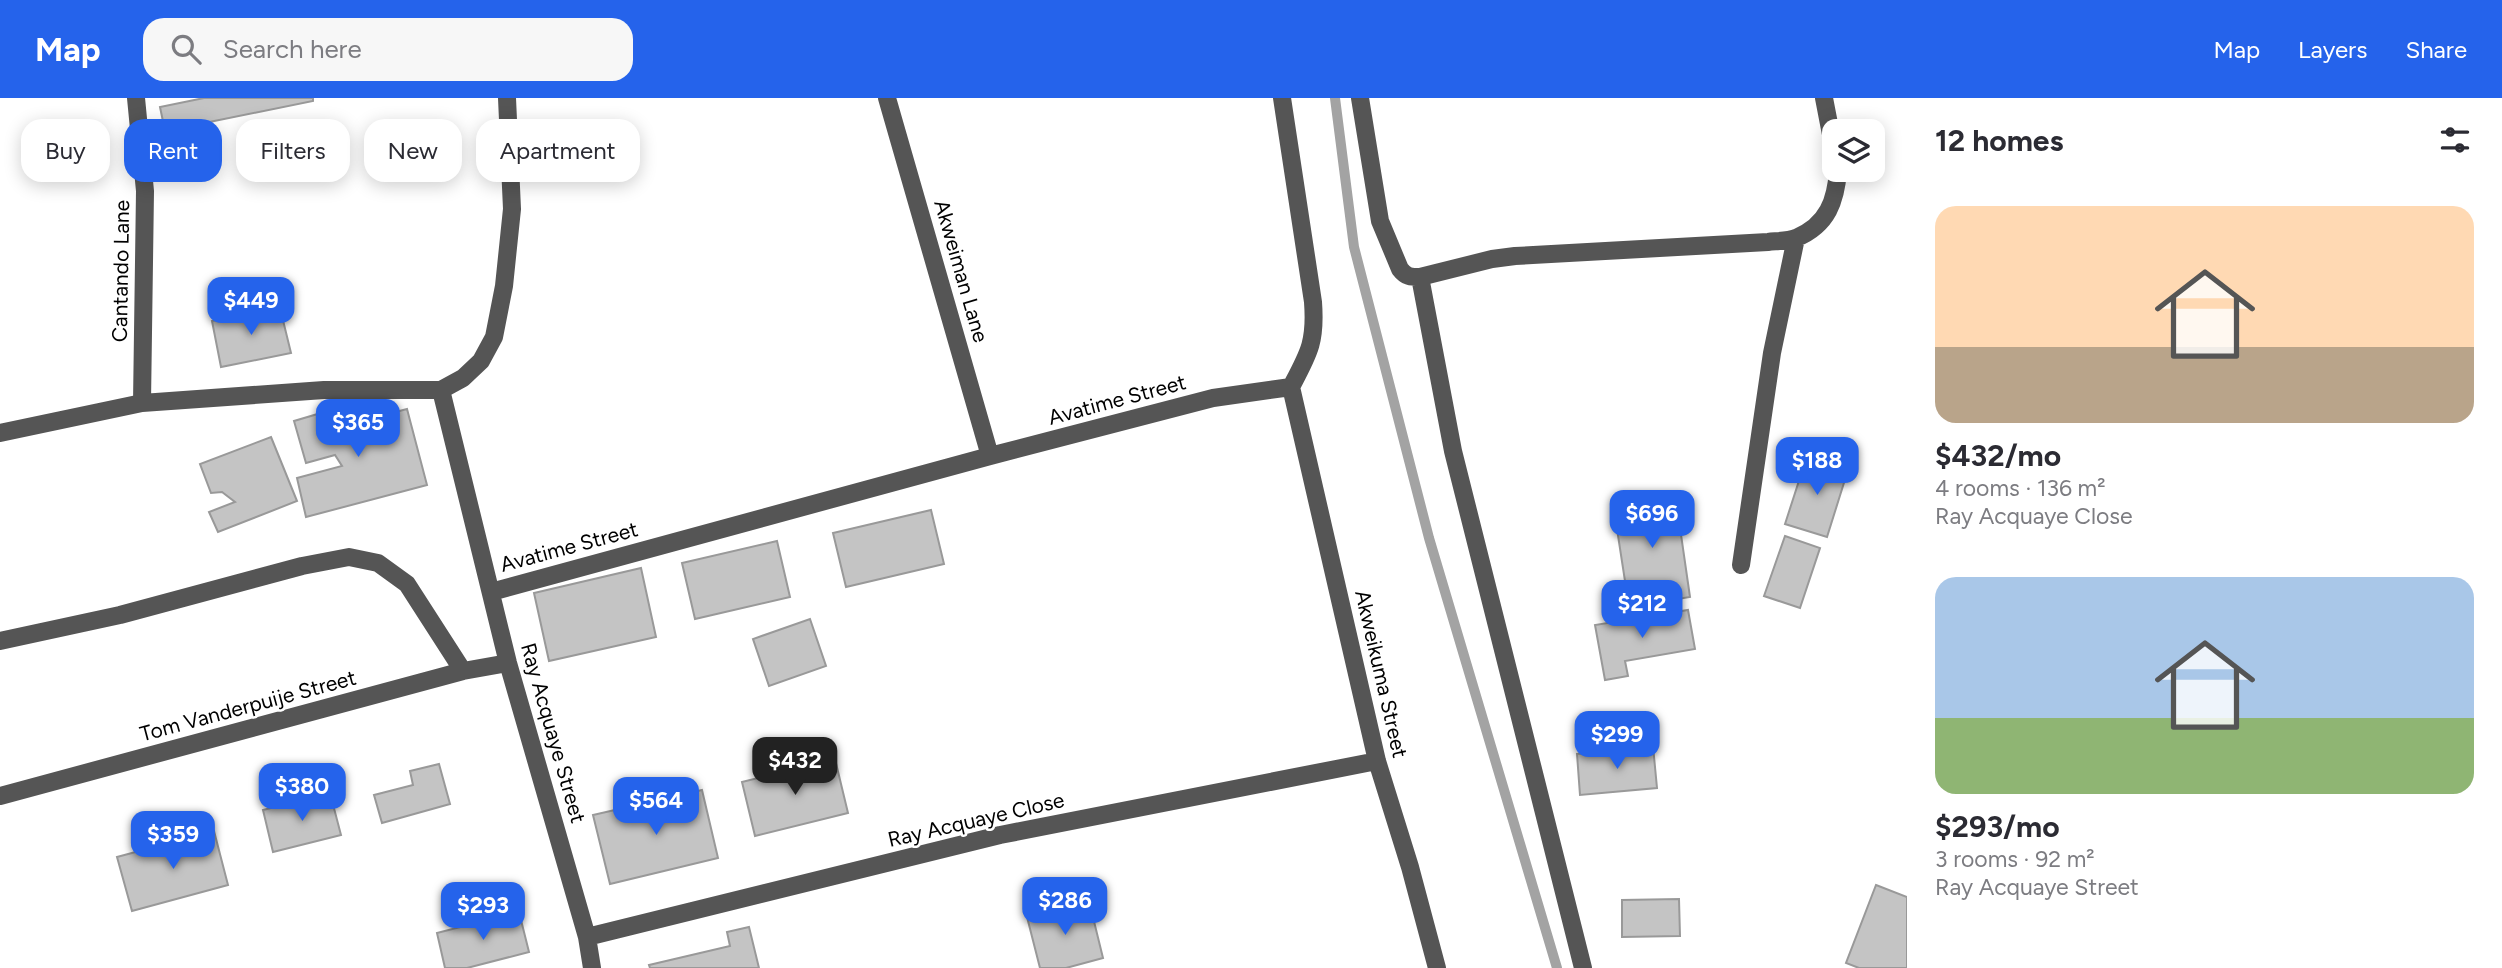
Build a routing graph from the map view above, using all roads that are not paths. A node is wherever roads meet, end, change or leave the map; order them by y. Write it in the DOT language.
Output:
graph roads {
  1 [pos="136,98"];
  2 [pos="507,98"];
  3 [pos="887,98"];
  4 [pos="1282,98"];
  5 [pos="1360,98"];
  6 [pos="1824,98"];
  7 [pos="1828,119"];
  8 [pos="1837,182"];
  9 [pos="1796,238"];
  10 [pos="1420,277"];
  11 [pos="1291,387"];
  12 [pos="441,390"];
  13 [pos="142,403"];
  14 [pos="0,433"];
  15 [pos="990,456"];
  16 [pos="1741,565"];
  17 [pos="491,592"];
  18 [pos="0,641"];
  19 [pos="508,663"];
  20 [pos="463,671"];
  21 [pos="1377,761"];
  22 [pos="0,796"];
  23 [pos="587,937"];
  24 [pos="592,968"];
  25 [pos="1437,968"];
  26 [pos="1583,968"];
  1 -- 13 [label="street, Cantando Lane"];
  2 -- 12 [label="street"];
  3 -- 15 [label="street, Akweiman Lane"];
  4 -- 11 [label="street"];
  5 -- 10 [label="street"];
  6 -- 7 [label="street"];
  8 -- 9 [label="street"];
  9 -- 10 [label="street"];
  9 -- 16 [label="street"];
  10 -- 26 [label="street"];
  11 -- 15 [label="street, Avatime Street"];
  11 -- 21 [label="street, Akweikuma Street"];
  12 -- 13 [label="street"];
  12 -- 17 [label="street, Avatime Street"];
  13 -- 14 [label="street"];
  15 -- 17 [label="street, Avatime Street"];
  17 -- 19 [label="street, Ray Acquaye Street"];
  18 -- 20 [label="street"];
  19 -- 20 [label="street, Tom Vanderpuije Street"];
  19 -- 23 [label="street, Ray Acquaye Street"];
  20 -- 22 [label="street, Tom Vanderpuije Street"];
  21 -- 23 [label="street, Ray Acquaye Close"];
  21 -- 25 [label="street, Akweikuma Street"];
  23 -- 24 [label="street, Ray Acquaye Street"];
}
